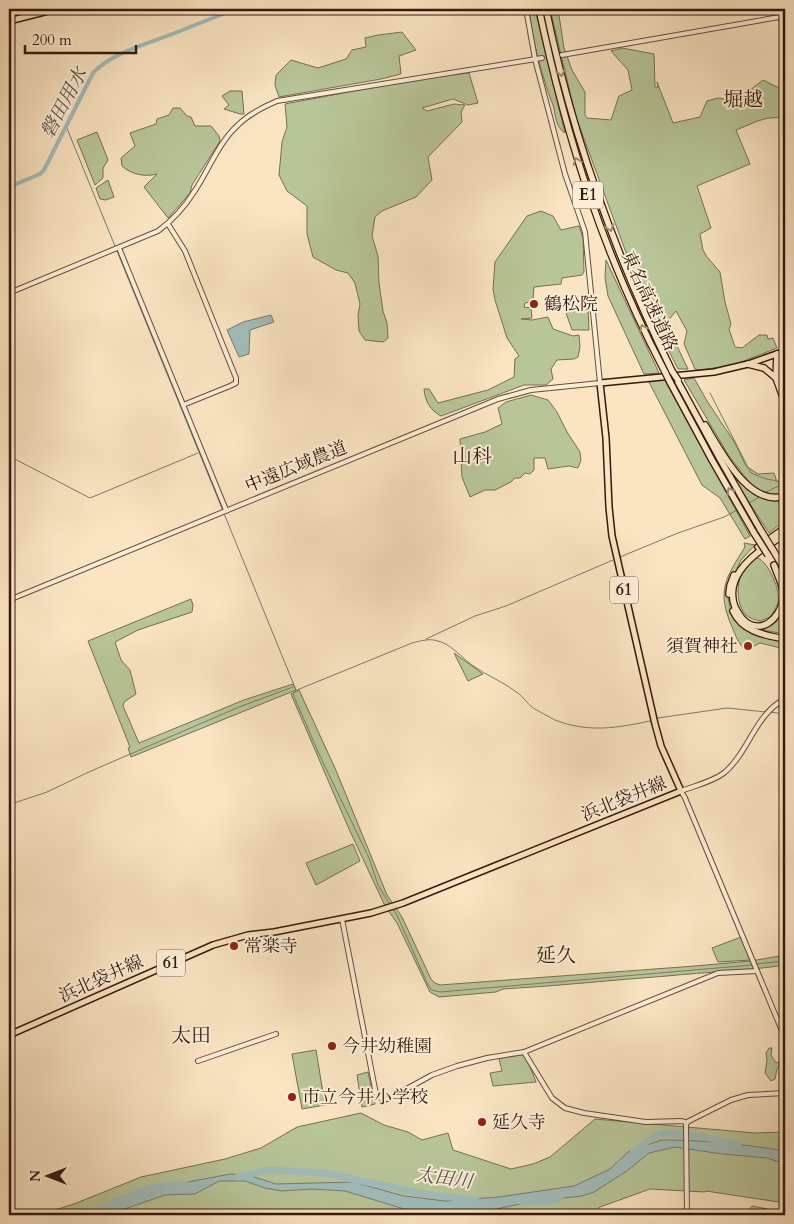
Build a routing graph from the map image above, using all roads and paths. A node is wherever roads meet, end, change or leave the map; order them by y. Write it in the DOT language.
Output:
graph roads {
  1 [pos="56,9"];
  2 [pos="526,9"];
  3 [pos="539,9"];
  4 [pos="546,9"];
  5 [pos="785,16"];
  6 [pos="9,22"];
  7 [pos="562,55"];
  8 [pos="542,58"];
  9 [pos="535,59"];
  10 [pos="168,224"];
  11 [pos="119,248"];
  12 [pos="9,294"];
  13 [pos="785,351"];
  14 [pos="777,354"];
  15 [pos="748,364"];
  16 [pos="776,378"];
  17 [pos="675,381"];
  18 [pos="600,383"];
  19 [pos="785,403"];
  20 [pos="183,405"];
  21 [pos="785,496"];
  22 [pos="226,510"];
  23 [pos="785,528"];
  24 [pos="785,535"];
  25 [pos="774,565"];
  26 [pos="785,570"];
  27 [pos="785,584"];
  28 [pos="9,600"];
  29 [pos="785,639"];
  30 [pos="785,699"];
  31 [pos="680,791"];
  32 [pos="342,919"];
  33 [pos="757,971"];
  34 [pos="276,1034"];
  35 [pos="9,1035"];
  36 [pos="785,1038"];
  37 [pos="524,1052"];
  38 [pos="198,1060"];
  39 [pos="785,1093"];
  40 [pos="686,1123"];
  41 [pos="687,1215"];
  1 -- 6 [label="main road"];
  2 -- 9 [label="street"];
  17 -- 3 [label="highway, 東名高速道路 / E1, one-way, bridge"];
  4 -- 17 [label="highway, 東名高速道路 / E1, one-way, bridge"];
  5 -- 7 [label="street"];
  8 -- 9 [label="street"];
  9 -- 10 [label="street"];
  9 -- 18 [label="street"];
  10 -- 11 [label="street"];
  10 -- 20 [label="street"];
  11 -- 12 [label="street"];
  11 -- 20 [label="street"];
  13 -- 14 [label="main road"];
  14 -- 15 [label="main road"];
  14 -- 16 [label="highway"];
  15 -- 16 [label="highway"];
  15 -- 18 [label="main road"];
  16 -- 19 [label="highway"];
  17 -- 21 [label="highway"];
  25 -- 17 [label="highway, 東名高速道路 / E1, one-way, bridge"];
  17 -- 26 [label="highway, 東名高速道路 / E1, bridge"];
  18 -- 22 [label="street, 中遠広域農道"];
  18 -- 31 [label="main road, 浜北袋井線 / 61"];
  20 -- 22 [label="street"];
  22 -- 28 [label="street, 中遠広域農道"];
  23 -- 29 [label="highway"];
  24 -- 25 [label="highway"];
  25 -- 27 [label="highway, 東名高速道路 / E1"];
  30 -- 31 [label="street"];
  31 -- 32 [label="main road, 浜北袋井線 / 61"];
  31 -- 33 [label="street"];
  32 -- 35 [label="main road, 浜北袋井線 / 61"];
  32 -- 37 [label="street"];
  33 -- 36 [label="street"];
  33 -- 37 [label="street"];
  34 -- 38 [label="street"];
  37 -- 40 [label="street"];
  39 -- 40 [label="street"];
  40 -- 41 [label="street"];
}
